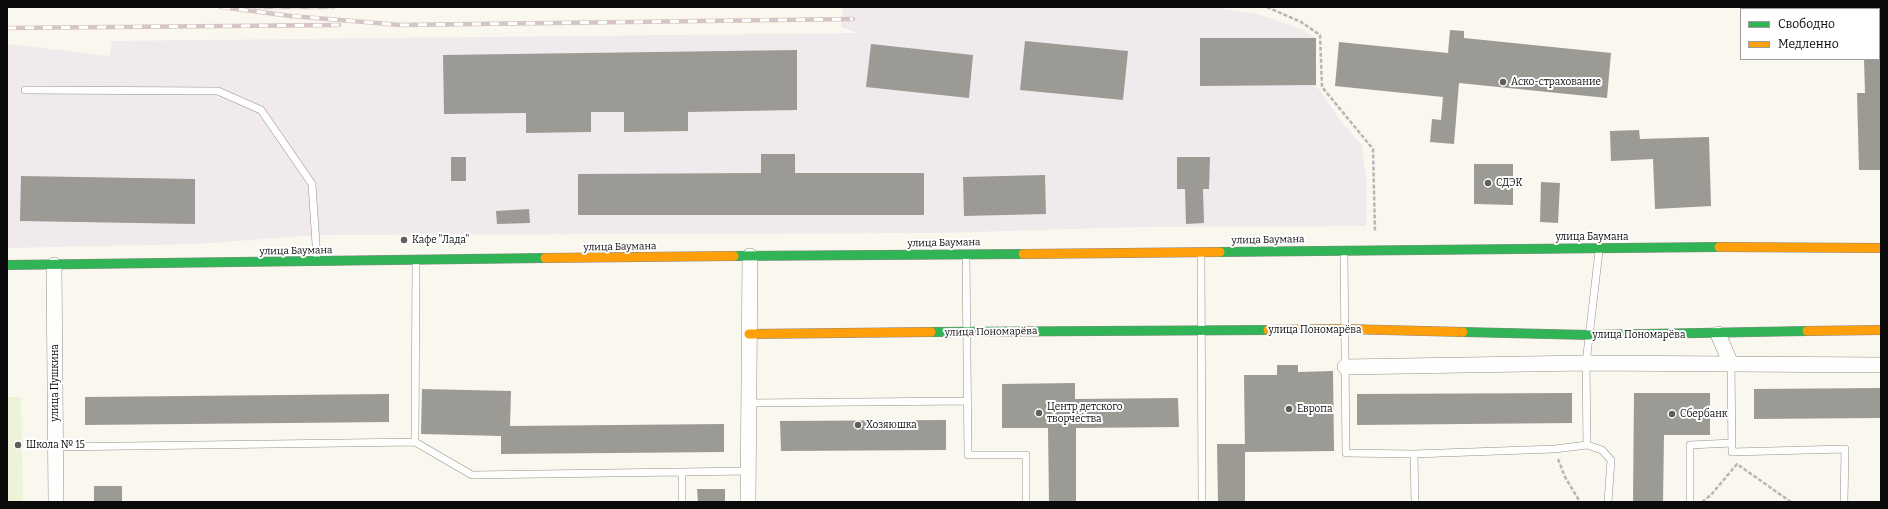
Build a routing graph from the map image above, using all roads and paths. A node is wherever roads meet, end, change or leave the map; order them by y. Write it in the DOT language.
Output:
graph roads {
  1 [pos="1268,7"];
  2 [pos="25,90"];
  3 [pos="1375,235"];
  4 [pos="1600,248"];
  5 [pos="1881,248"];
  6 [pos="1344,251"];
  7 [pos="1201,252"];
  8 [pos="966,254"];
  9 [pos="750,256"];
  10 [pos="416,260"];
  11 [pos="318,262"];
  12 [pos="7,265"];
  13 [pos="54,265"];
  14 [pos="1345,329"];
  15 [pos="1201,330"];
  16 [pos="1881,330"];
  17 [pos="967,332"];
  18 [pos="749,334"];
  19 [pos="1718,334"];
  20 [pos="1590,335"];
  21 [pos="1586,363"];
  22 [pos="1730,364"];
  23 [pos="1881,365"];
  24 [pos="1345,367"];
  25 [pos="967,401"];
  26 [pos="749,403"];
  27 [pos="415,442"];
  28 [pos="1732,443"];
  29 [pos="1587,445"];
  30 [pos="56,447"];
  31 [pos="1555,450"];
  32 [pos="1414,454"];
  33 [pos="749,471"];
  34 [pos="682,472"];
  35 [pos="56,502"];
  36 [pos="682,502"];
  37 [pos="748,502"];
  38 [pos="1026,502"];
  39 [pos="1202,502"];
  40 [pos="1415,502"];
  41 [pos="1580,502"];
  42 [pos="1608,502"];
  43 [pos="1690,502"];
  44 [pos="1702,502"];
  45 [pos="1791,502"];
  46 [pos="1844,502"];
  1 -- 3 [label="path"];
  2 -- 11 [label="lane"];
  4 -- 5 [label="main road, улица Баумана"];
  4 -- 6 [label="main road, улица Баумана"];
  4 -- 20 [label="lane"];
  6 -- 7 [label="main road, улица Баумана"];
  6 -- 14 [label="lane"];
  7 -- 8 [label="main road, улица Баумана"];
  7 -- 15 [label="lane"];
  8 -- 9 [label="main road, улица Баумана"];
  8 -- 17 [label="lane"];
  9 -- 10 [label="main road, улица Баумана"];
  9 -- 18 [label="street"];
  10 -- 11 [label="main road, улица Баумана"];
  10 -- 27 [label="lane"];
  11 -- 13 [label="main road, улица Баумана"];
  12 -- 13 [label="main road, улица Баумана"];
  13 -- 30 [label="street, улица Пушкина"];
  14 -- 15 [label="main road, улица Пономарёва"];
  14 -- 20 [label="main road, улица Пономарёва"];
  14 -- 24 [label="lane"];
  15 -- 17 [label="main road, улица Пономарёва"];
  15 -- 39 [label="lane"];
  16 -- 19 [label="main road, улица Пономарёва"];
  17 -- 18 [label="main road, улица Пономарёва"];
  17 -- 25 [label="lane"];
  18 -- 26 [label="street"];
  19 -- 20 [label="main road, улица Пономарёва"];
  19 -- 22 [label="street"];
  20 -- 21 [label="lane"];
  21 -- 22 [label="street"];
  21 -- 24 [label="street"];
  21 -- 29 [label="lane"];
  22 -- 23 [label="street"];
  22 -- 28 [label="lane"];
  24 -- 32 [label="lane"];
  25 -- 26 [label="lane"];
  25 -- 38 [label="lane"];
  26 -- 33 [label="street"];
  27 -- 30 [label="lane"];
  27 -- 34 [label="lane"];
  28 -- 43 [label="lane"];
  28 -- 46 [label="lane"];
  29 -- 31 [label="lane"];
  29 -- 42 [label="lane"];
  30 -- 35 [label="street, улица Пушкина"];
  31 -- 32 [label="lane"];
  31 -- 41 [label="path"];
  32 -- 40 [label="lane"];
  33 -- 34 [label="lane"];
  33 -- 37 [label="street"];
  34 -- 36 [label="lane"];
  44 -- 45 [label="path"];
}
